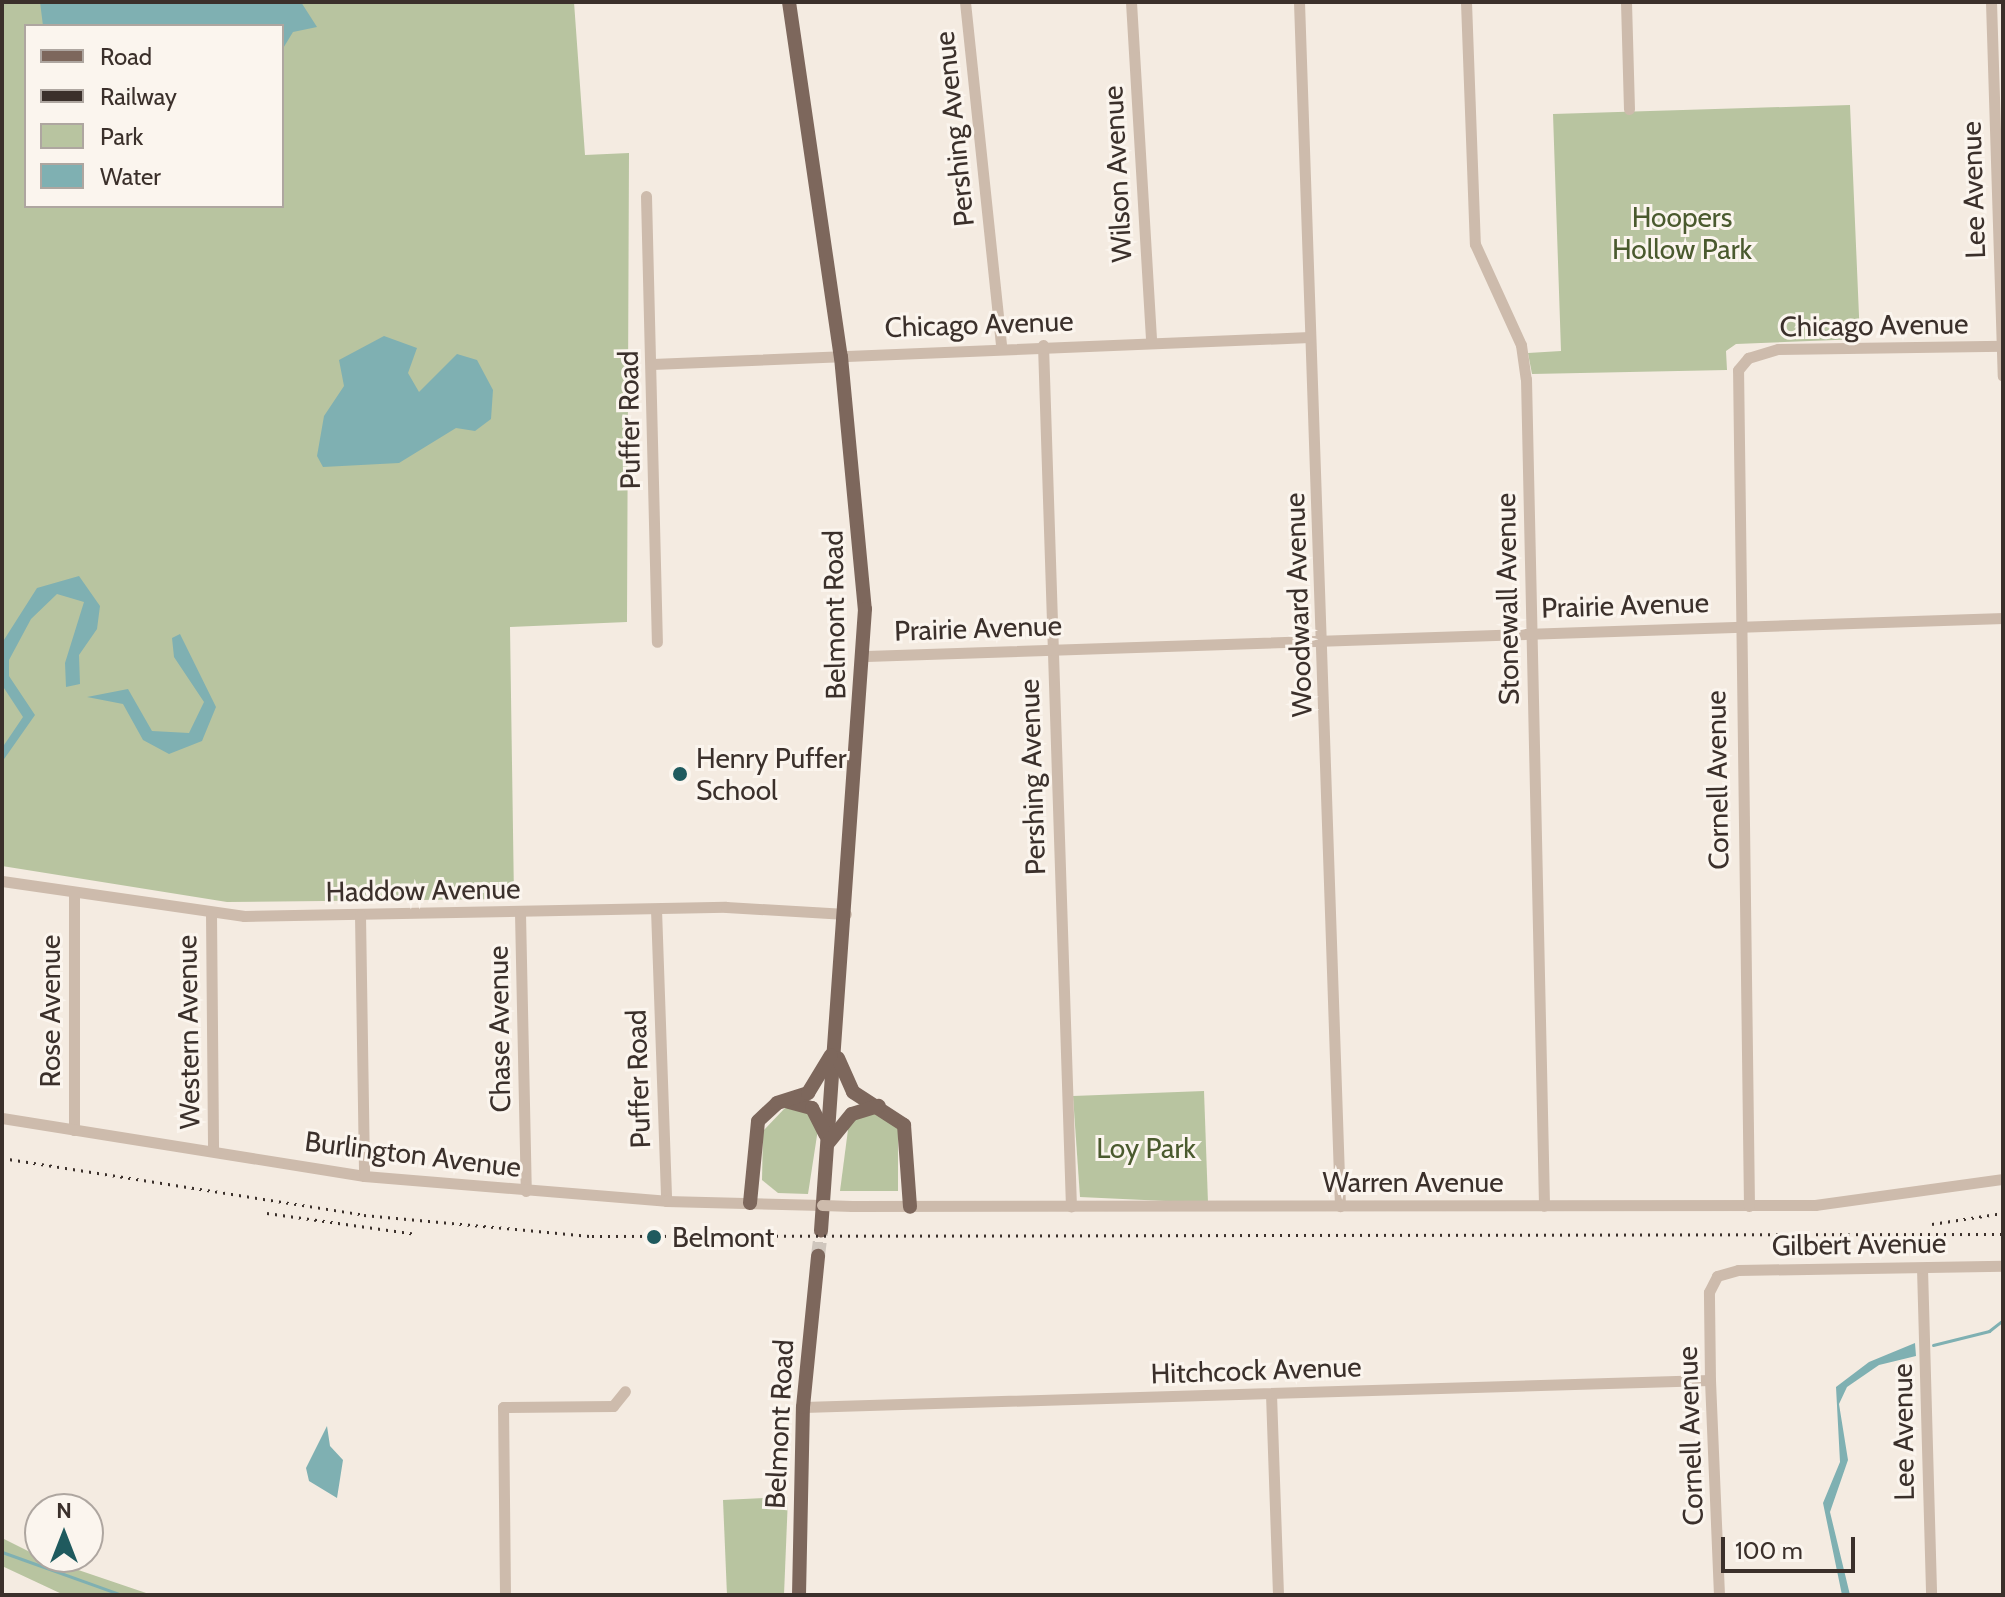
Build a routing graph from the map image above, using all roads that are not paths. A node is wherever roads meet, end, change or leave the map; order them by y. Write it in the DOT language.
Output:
graph roads {
  1 [pos="789,2"];
  2 [pos="965,2"];
  3 [pos="1131,2"];
  4 [pos="1299,2"];
  5 [pos="1466,2"];
  6 [pos="1626,2"];
  7 [pos="1991,2"];
  8 [pos="1629,109"];
  9 [pos="2000,194"];
  10 [pos="646,196"];
  11 [pos="1309,337"];
  12 [pos="1151,342"];
  13 [pos="1043,345"];
  14 [pos="1001,346"];
  15 [pos="2003,346"];
  16 [pos="841,357"];
  17 [pos="1748,358"];
  18 [pos="652,364"];
  19 [pos="2003,376"];
  20 [pos="2003,618"];
  21 [pos="1737,626"];
  22 [pos="1531,632"];
  23 [pos="1324,639"];
  24 [pos="657,642"];
  25 [pos="1052,650"];
  26 [pos="866,656"];
  27 [pos="2,881"];
  28 [pos="74,893"];
  29 [pos="656,909"];
  30 [pos="211,913"];
  31 [pos="520,913"];
  32 [pos="846,914"];
  33 [pos="360,915"];
  34 [pos="835,1047"];
  35 [pos="785,1101"];
  36 [pos="879,1106"];
  37 [pos="2,1118"];
  38 [pos="74,1130"];
  39 [pos="829,1142"];
  40 [pos="213,1151"];
  41 [pos="364,1176"];
  42 [pos="2003,1179"];
  43 [pos="526,1191"];
  44 [pos="666,1201"];
  45 [pos="750,1203"];
  46 [pos="822,1205"];
  47 [pos="1340,1206"];
  48 [pos="1544,1206"];
  49 [pos="1749,1206"];
  50 [pos="910,1207"];
  51 [pos="1071,1207"];
  52 [pos="821,1230"];
  53 [pos="818,1256"];
  54 [pos="2003,1266"];
  55 [pos="1922,1268"];
  56 [pos="1717,1276"];
  57 [pos="1710,1380"];
  58 [pos="625,1391"];
  59 [pos="1271,1394"];
  60 [pos="803,1407"];
  61 [pos="505,1595"];
  62 [pos="799,1595"];
  63 [pos="1278,1595"];
  64 [pos="1719,1595"];
  65 [pos="1931,1595"];
  1 -- 16 [label="main road, Belmont Road"];
  2 -- 14 [label="street, Pershing Avenue"];
  3 -- 12 [label="street, Wilson Avenue"];
  4 -- 11 [label="street, Woodward Avenue"];
  5 -- 22 [label="street, Stonewall Avenue"];
  6 -- 8 [label="street"];
  7 -- 9 [label="street, Lee Avenue"];
  9 -- 15 [label="street, Lee Avenue"];
  10 -- 18 [label="street, Puffer Road"];
  11 -- 12 [label="street, Chicago Avenue"];
  11 -- 23 [label="street, Woodward Avenue"];
  12 -- 13 [label="street, Chicago Avenue"];
  13 -- 14 [label="street, Chicago Avenue"];
  13 -- 25 [label="street, Pershing Avenue"];
  14 -- 16 [label="street, Chicago Avenue"];
  15 -- 17 [label="street, Chicago Avenue"];
  15 -- 19 [label="street, Lee Avenue"];
  16 -- 18 [label="street, Chicago Avenue"];
  16 -- 26 [label="main road, Belmont Road"];
  17 -- 21 [label="street, Cornell Avenue"];
  18 -- 24 [label="street, Puffer Road"];
  20 -- 21 [label="street, Prairie Avenue"];
  21 -- 22 [label="street, Prairie Avenue"];
  21 -- 49 [label="street, Cornell Avenue"];
  22 -- 23 [label="street, Prairie Avenue"];
  22 -- 48 [label="street, Stonewall Avenue"];
  23 -- 25 [label="street, Prairie Avenue"];
  23 -- 47 [label="street, Woodward Avenue"];
  25 -- 26 [label="street, Prairie Avenue"];
  25 -- 51 [label="street, Pershing Avenue"];
  26 -- 32 [label="main road, Belmont Road"];
  27 -- 28 [label="street, Haddow Avenue"];
  28 -- 30 [label="street, Haddow Avenue"];
  28 -- 38 [label="street, Rose Avenue"];
  29 -- 31 [label="street, Haddow Avenue"];
  29 -- 32 [label="street, Haddow Avenue"];
  29 -- 44 [label="street, Puffer Road"];
  30 -- 33 [label="street, Haddow Avenue"];
  30 -- 40 [label="street, Western Avenue"];
  31 -- 33 [label="street, Haddow Avenue"];
  31 -- 43 [label="street, Chase Avenue"];
  32 -- 34 [label="main road, Belmont Road"];
  33 -- 41 [label="street"];
  34 -- 35 [label="main road"];
  34 -- 36 [label="main road"];
  34 -- 39 [label="main road, Belmont Road"];
  35 -- 39 [label="main road"];
  35 -- 45 [label="main road"];
  36 -- 39 [label="main road"];
  36 -- 50 [label="main road"];
  37 -- 38 [label="street, Burlington Avenue"];
  38 -- 40 [label="street, Burlington Avenue"];
  39 -- 52 [label="main road, Belmont Road"];
  40 -- 41 [label="street, Burlington Avenue"];
  41 -- 43 [label="street, Burlington Avenue"];
  42 -- 49 [label="street, Warren Avenue"];
  43 -- 44 [label="street, Burlington Avenue"];
  44 -- 45 [label="street, Burlington Avenue"];
  45 -- 46 [label="street, Burlington Avenue"];
  46 -- 50 [label="street, Warren Avenue, bridge"];
  47 -- 48 [label="street, Warren Avenue"];
  47 -- 51 [label="street, Warren Avenue"];
  48 -- 49 [label="street, Warren Avenue"];
  50 -- 51 [label="street, Warren Avenue"];
  53 -- 60 [label="main road, Belmont Road"];
  54 -- 55 [label="street, Gilbert Avenue"];
  55 -- 56 [label="street, Gilbert Avenue"];
  55 -- 65 [label="street, Lee Avenue"];
  56 -- 57 [label="street, Cornell Avenue"];
  57 -- 59 [label="street, Hitchcock Avenue"];
  57 -- 64 [label="street, Cornell Avenue"];
  58 -- 61 [label="street"];
  59 -- 60 [label="street, Hitchcock Avenue"];
  59 -- 63 [label="street"];
  60 -- 62 [label="main road, Belmont Road"];
}
